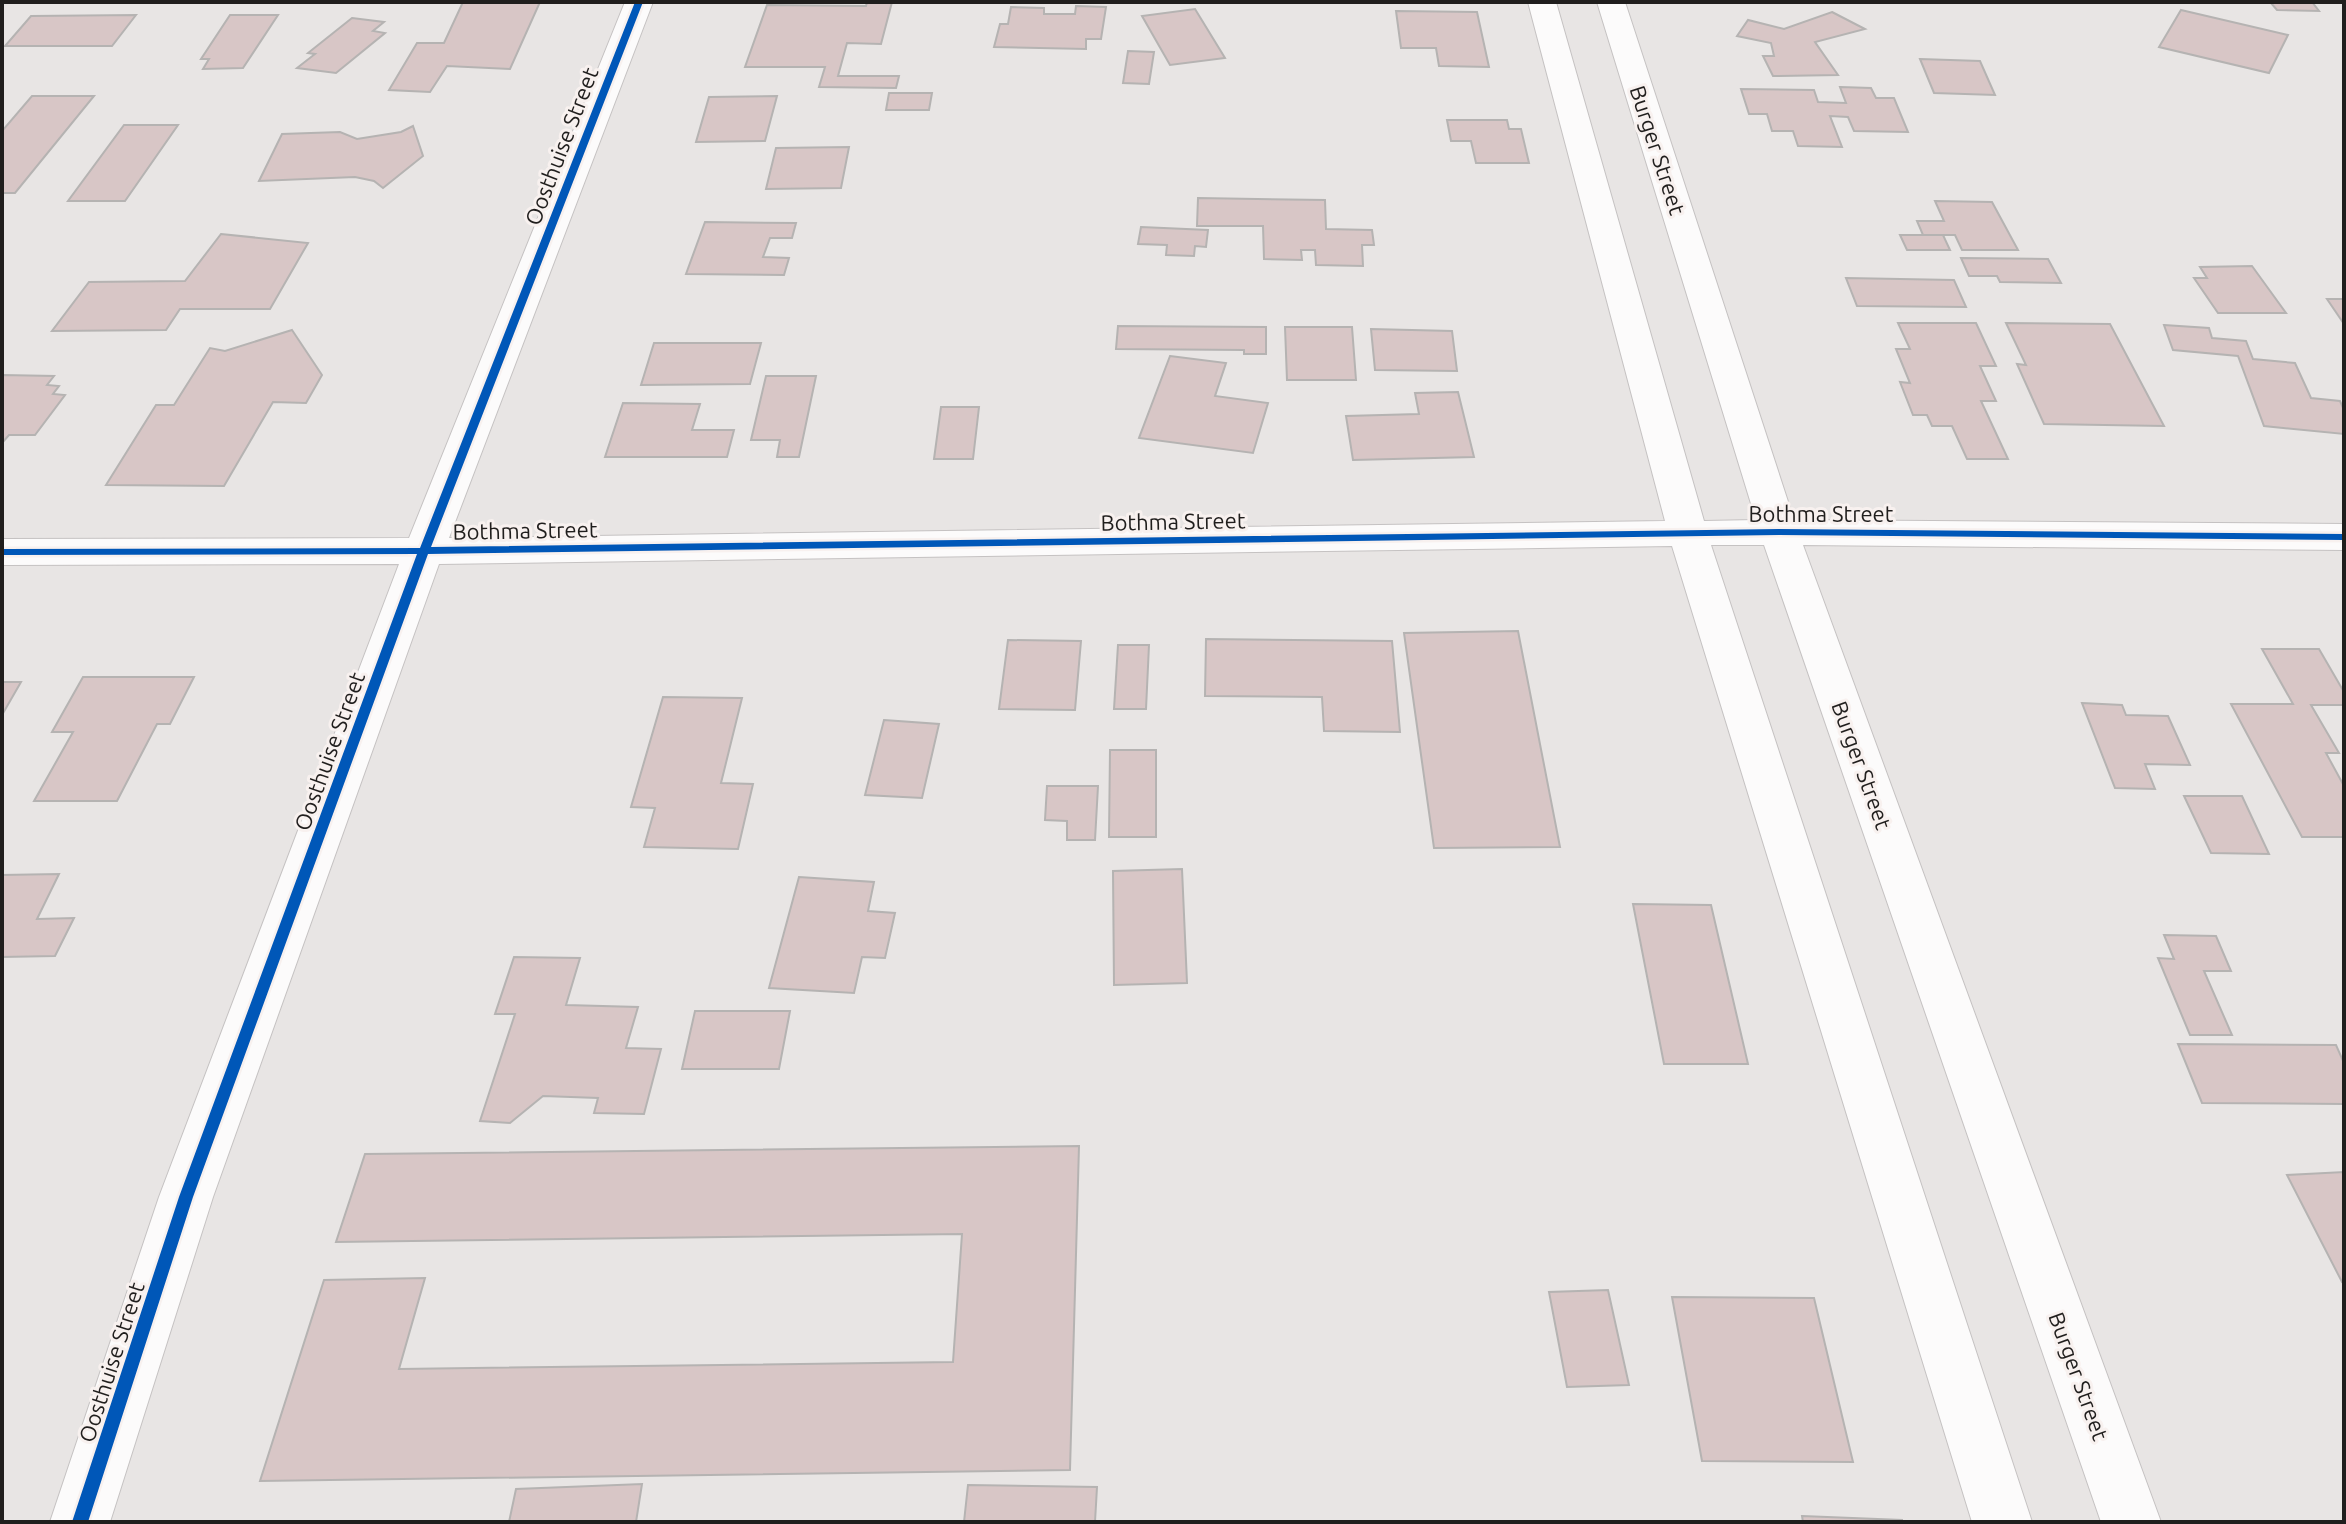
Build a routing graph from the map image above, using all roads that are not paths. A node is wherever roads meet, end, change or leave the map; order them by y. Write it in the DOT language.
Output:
graph roads {
  1 [pos="639,2"];
  2 [pos="1542,2"];
  3 [pos="1611,2"];
  4 [pos="1779,532"];
  5 [pos="1688,534"];
  6 [pos="2344,537"];
  7 [pos="424,551"];
  8 [pos="2,552"];
  9 [pos="80,1522"];
  10 [pos="2002,1522"];
  11 [pos="2131,1522"];
  1 -- 7 [label="street, Oosthuise Street"];
  2 -- 5 [label="street"];
  3 -- 4 [label="street, Burger Street"];
  4 -- 5 [label="street, Bothma Street"];
  4 -- 6 [label="street, Bothma Street"];
  4 -- 11 [label="street, Burger Street"];
  5 -- 7 [label="street, Bothma Street"];
  5 -- 10 [label="street"];
  7 -- 8 [label="street, Bothma Street"];
  7 -- 9 [label="street, Oosthuise Street"];
}
